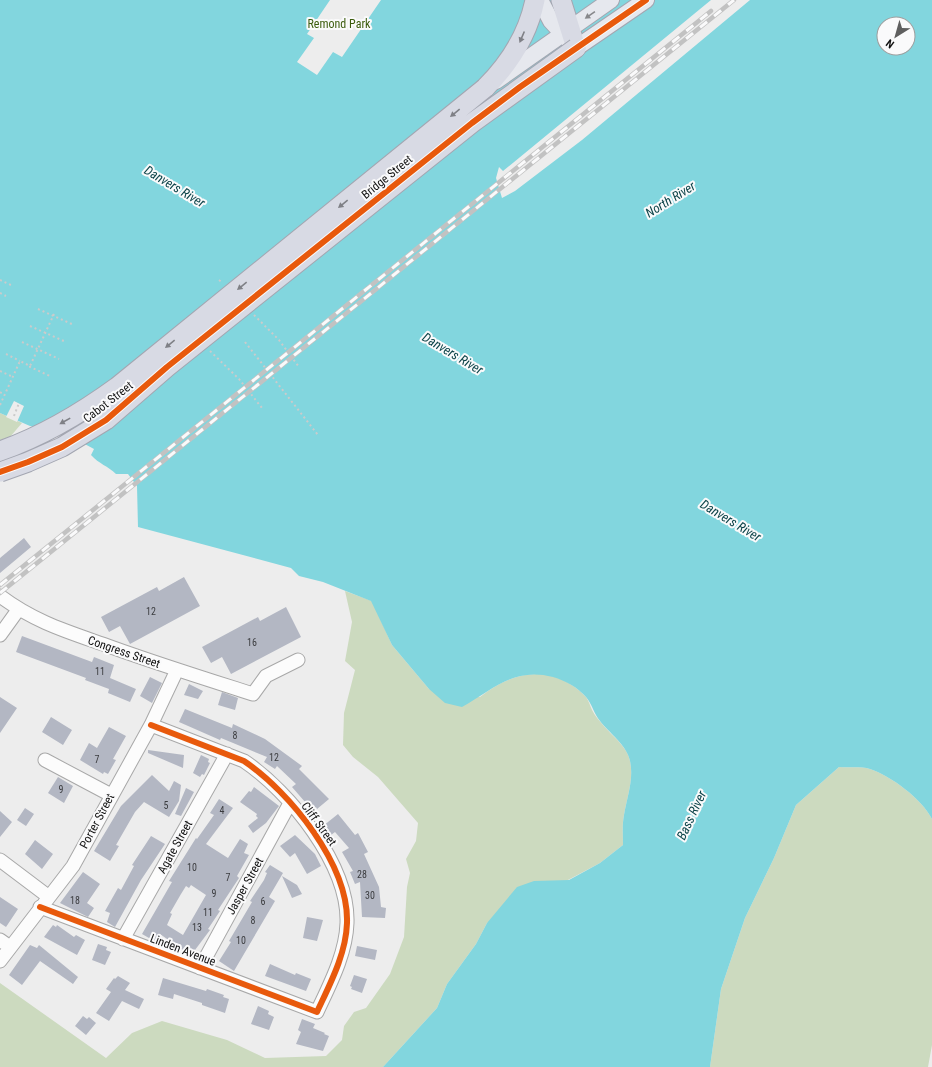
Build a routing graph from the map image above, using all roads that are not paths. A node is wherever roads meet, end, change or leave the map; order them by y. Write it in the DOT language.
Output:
graph roads {
  1 [pos="535,0"];
  2 [pos="540,0"];
  3 [pos="561,0"];
  4 [pos="611,0"];
  5 [pos="646,0"];
  6 [pos="566,32"];
  7 [pos="576,48"];
  8 [pos="485,88"];
  9 [pos="208,324"];
  10 [pos="0,451"];
  11 [pos="0,472"];
  12 [pos="0,596"];
  13 [pos="18,610"];
  14 [pos="0,635"];
  15 [pos="298,660"];
  16 [pos="178,670"];
  17 [pos="151,724"];
  18 [pos="227,754"];
  19 [pos="45,760"];
  20 [pos="111,795"];
  21 [pos="290,803"];
  22 [pos="0,860"];
  23 [pos="50,896"];
  24 [pos="40,908"];
  25 [pos="123,939"];
  26 [pos="5,944"];
  27 [pos="0,961"];
  28 [pos="200,968"];
  29 [pos="317,1012"];
  1 -- 8 [label="highway, Bridge Street, one-way"];
  2 -- 6 [label="main road"];
  3 -- 6 [label="highway"];
  4 -- 6 [label="main road, one-way"];
  5 -- 7 [label="main road"];
  6 -- 7 [label="highway"];
  6 -- 8 [label="main road"];
  7 -- 9 [label="highway, Bridge Street, bridge"];
  8 -- 9 [label="highway, Bridge Street, one-way, bridge"];
  9 -- 10 [label="highway, Cabot Street, one-way, bridge"];
  9 -- 11 [label="highway, Cabot Street, bridge"];
  12 -- 13 [label="street, Congress Street"];
  13 -- 14 [label="street"];
  13 -- 16 [label="street, Congress Street"];
  15 -- 16 [label="street, Congress Street"];
  16 -- 17 [label="street, Porter Street"];
  17 -- 18 [label="street, Cliff Street"];
  17 -- 20 [label="street, Porter Street"];
  18 -- 21 [label="street, Cliff Street"];
  18 -- 25 [label="street, Agate Street"];
  19 -- 20 [label="street"];
  20 -- 23 [label="street, Porter Street"];
  21 -- 28 [label="street, Jasper Street"];
  21 -- 29 [label="street, Cliff Street"];
  22 -- 23 [label="street"];
  23 -- 24 [label="street, Porter Street"];
  24 -- 25 [label="street, Linden Avenue"];
  24 -- 26 [label="street, Porter Street"];
  25 -- 28 [label="street, Linden Avenue"];
  26 -- 27 [label="street, Porter Street"];
  28 -- 29 [label="street, Linden Avenue"];
}
